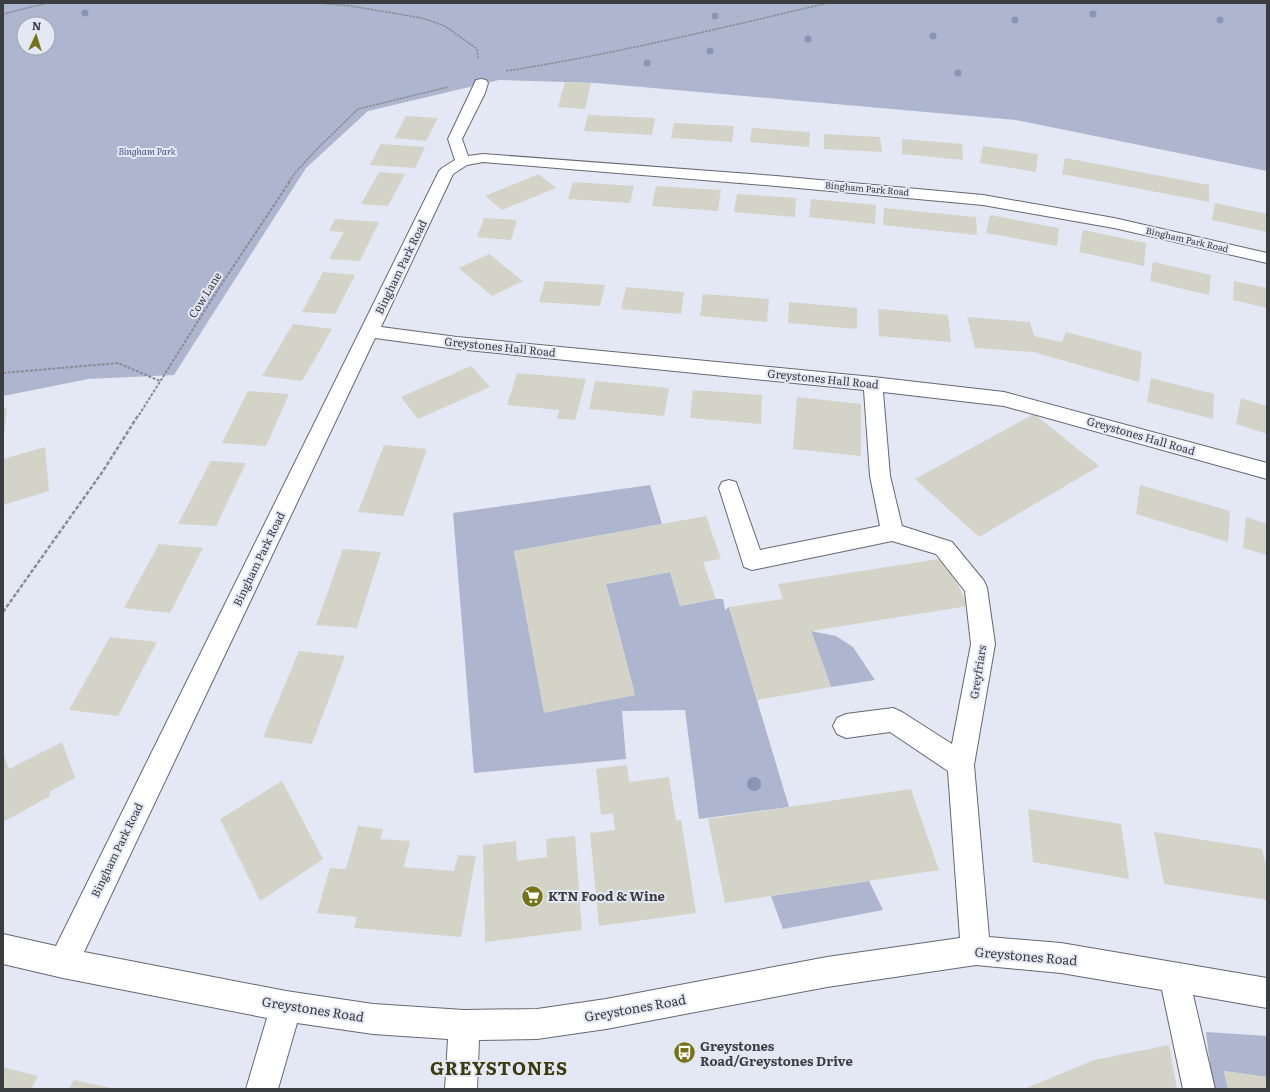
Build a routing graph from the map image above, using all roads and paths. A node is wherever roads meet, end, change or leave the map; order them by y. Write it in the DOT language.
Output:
graph roads {
  1 [pos="47,3"];
  2 [pos="318,3"];
  3 [pos="352,3"];
  4 [pos="828,3"];
  5 [pos="351,6"];
  6 [pos="3,14"];
  7 [pos="481,79"];
  8 [pos="462,161"];
  9 [pos="1267,258"];
  10 [pos="370,331"];
  11 [pos="3,373"];
  12 [pos="161,381"];
  13 [pos="873,384"];
  14 [pos="1267,471"];
  15 [pos="728,488"];
  16 [pos="892,532"];
  17 [pos="3,612"];
  18 [pos="846,726"];
  19 [pos="961,765"];
  20 [pos="3,949"];
  21 [pos="976,950"];
  22 [pos="63,963"];
  23 [pos="1174,977"];
  24 [pos="1267,993"];
  25 [pos="286,1006"];
  26 [pos="464,1025"];
  27 [pos="262,1089"];
  28 [pos="461,1089"];
  29 [pos="1199,1089"];
  1 -- 6 [label="path"];
  2 -- 5 [label="path"];
  3 -- 5 [label="path"];
  4 -- 7 [label="path, Cow Lane"];
  5 -- 7 [label="path"];
  7 -- 8 [label="street"];
  7 -- 12 [label="path, Cow Lane"];
  8 -- 9 [label="street, Bingham Park Road"];
  8 -- 10 [label="street, Bingham Park Road"];
  10 -- 13 [label="street, Greystones Hall Road"];
  10 -- 22 [label="street, Bingham Park Road"];
  11 -- 12 [label="path"];
  12 -- 17 [label="path, Cow Lane"];
  13 -- 14 [label="street, Greystones Hall Road"];
  13 -- 16 [label="street"];
  15 -- 16 [label="street, Greyfriars"];
  16 -- 19 [label="street, Greyfriars"];
  18 -- 19 [label="street"];
  19 -- 21 [label="street, Greyfriars"];
  20 -- 22 [label="street, Greystones Road"];
  21 -- 23 [label="street, Greystones Road"];
  21 -- 26 [label="street, Greystones Road"];
  22 -- 25 [label="street, Greystones Road"];
  23 -- 24 [label="street, Greystones Road"];
  23 -- 29 [label="street"];
  25 -- 26 [label="street, Greystones Road"];
  25 -- 27 [label="street"];
  26 -- 28 [label="street"];
}
